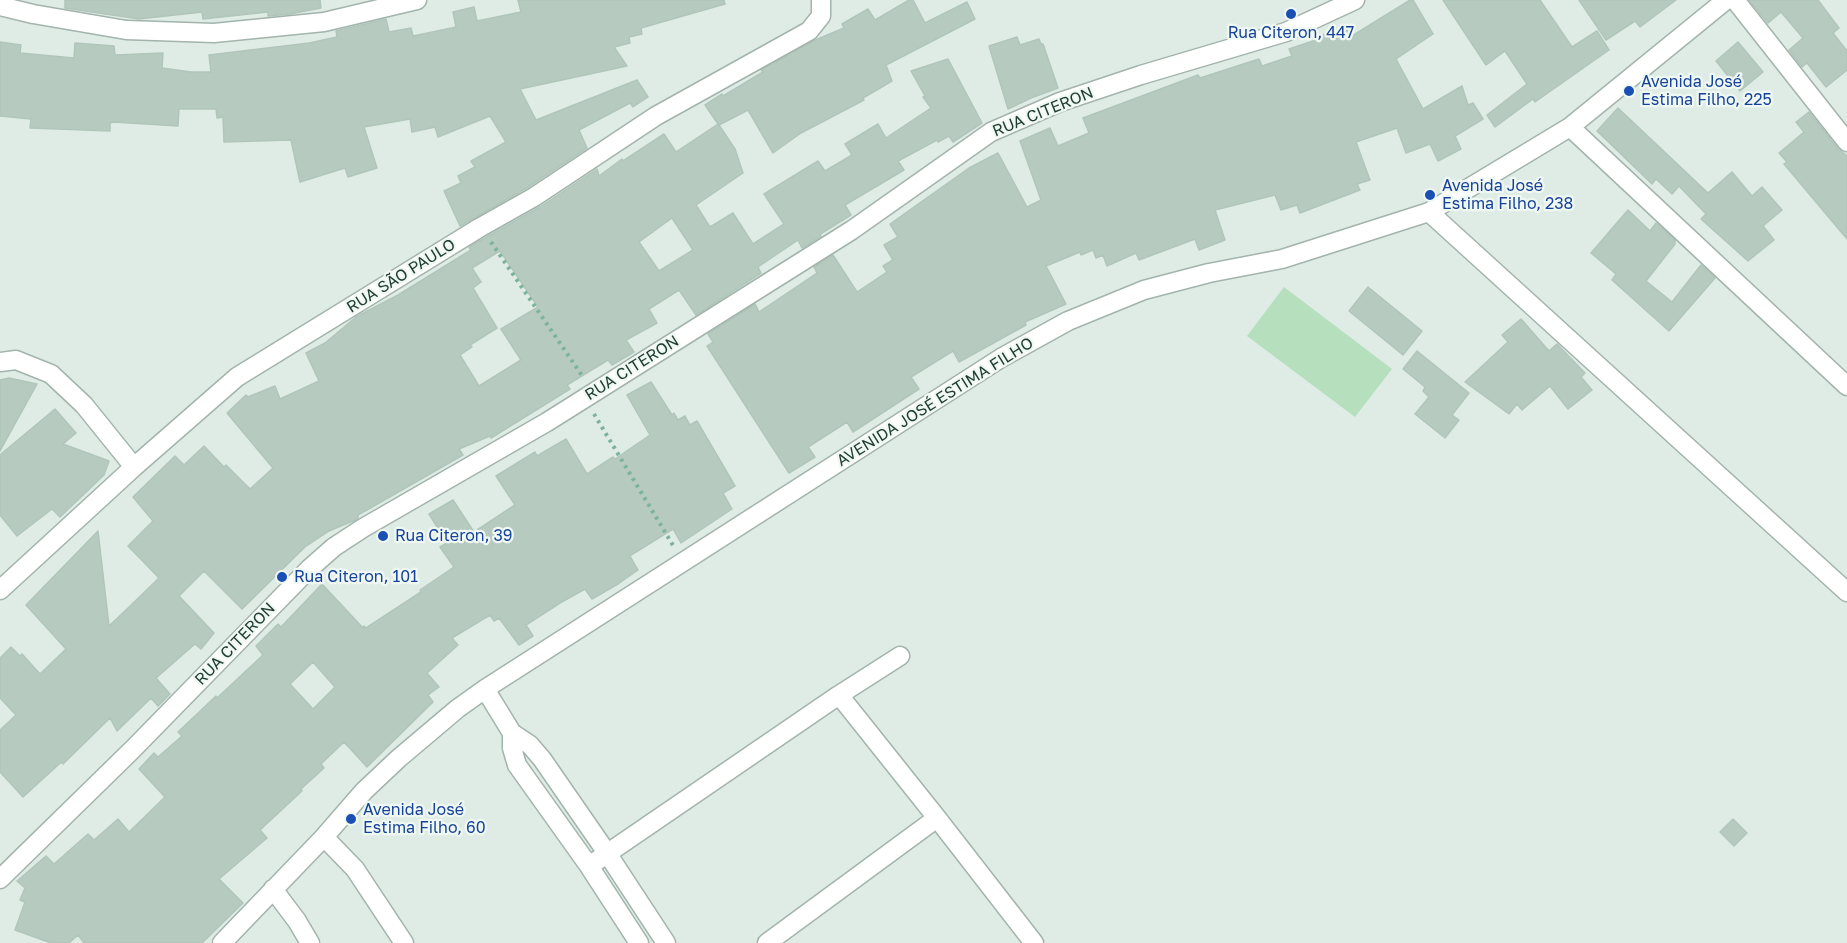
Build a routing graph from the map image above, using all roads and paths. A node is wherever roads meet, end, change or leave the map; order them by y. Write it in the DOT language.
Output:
graph roads {
  1 [pos="417,0"];
  2 [pos="821,0"];
  3 [pos="1355,0"];
  4 [pos="1726,0"];
  5 [pos="1735,0"];
  6 [pos="0,6"];
  7 [pos="1570,127"];
  8 [pos="1847,142"];
  9 [pos="1429,212"];
  10 [pos="481,227"];
  11 [pos="0,362"];
  12 [pos="1847,386"];
  13 [pos="589,396"];
  14 [pos="134,466"];
  15 [pos="682,561"];
  16 [pos="0,590"];
  17 [pos="1847,592"];
  18 [pos="900,656"];
  19 [pos="485,689"];
  20 [pos="839,695"];
  21 [pos="512,733"];
  22 [pos="938,818"];
  23 [pos="324,837"];
  24 [pos="607,852"];
  25 [pos="589,866"];
  26 [pos="0,879"];
  27 [pos="273,889"];
  28 [pos="222,943"];
  29 [pos="310,943"];
  30 [pos="404,943"];
  31 [pos="639,943"];
  32 [pos="666,943"];
  33 [pos="767,943"];
  34 [pos="1034,943"];
  1 -- 6 [label="street"];
  2 -- 10 [label="street, RUA SÃO PAULO"];
  3 -- 13 [label="street, RUA CITERON"];
  4 -- 7 [label="street, AVENIDA JOSÉ ESTIMA FILHO"];
  5 -- 8 [label="street"];
  7 -- 9 [label="street, AVENIDA JOSÉ ESTIMA FILHO"];
  7 -- 12 [label="street"];
  9 -- 15 [label="street, AVENIDA JOSÉ ESTIMA FILHO"];
  9 -- 17 [label="street"];
  10 -- 13 [label="path"];
  10 -- 14 [label="street, RUA SÃO PAULO"];
  11 -- 14 [label="street"];
  13 -- 15 [label="path"];
  13 -- 26 [label="street, RUA CITERON"];
  14 -- 16 [label="street, RUA SÃO PAULO"];
  15 -- 19 [label="street, AVENIDA JOSÉ ESTIMA FILHO"];
  18 -- 20 [label="street"];
  19 -- 21 [label="street"];
  19 -- 23 [label="street, AVENIDA JOSÉ ESTIMA FILHO"];
  20 -- 22 [label="street"];
  20 -- 24 [label="street"];
  21 -- 24 [label="street"];
  21 -- 25 [label="street"];
  22 -- 33 [label="street"];
  22 -- 34 [label="street"];
  23 -- 27 [label="street, AVENIDA JOSÉ ESTIMA FILHO"];
  23 -- 30 [label="street"];
  24 -- 25 [label="street"];
  24 -- 32 [label="street"];
  25 -- 31 [label="street"];
  27 -- 28 [label="street, AVENIDA JOSÉ ESTIMA FILHO"];
  27 -- 29 [label="street"];
}
